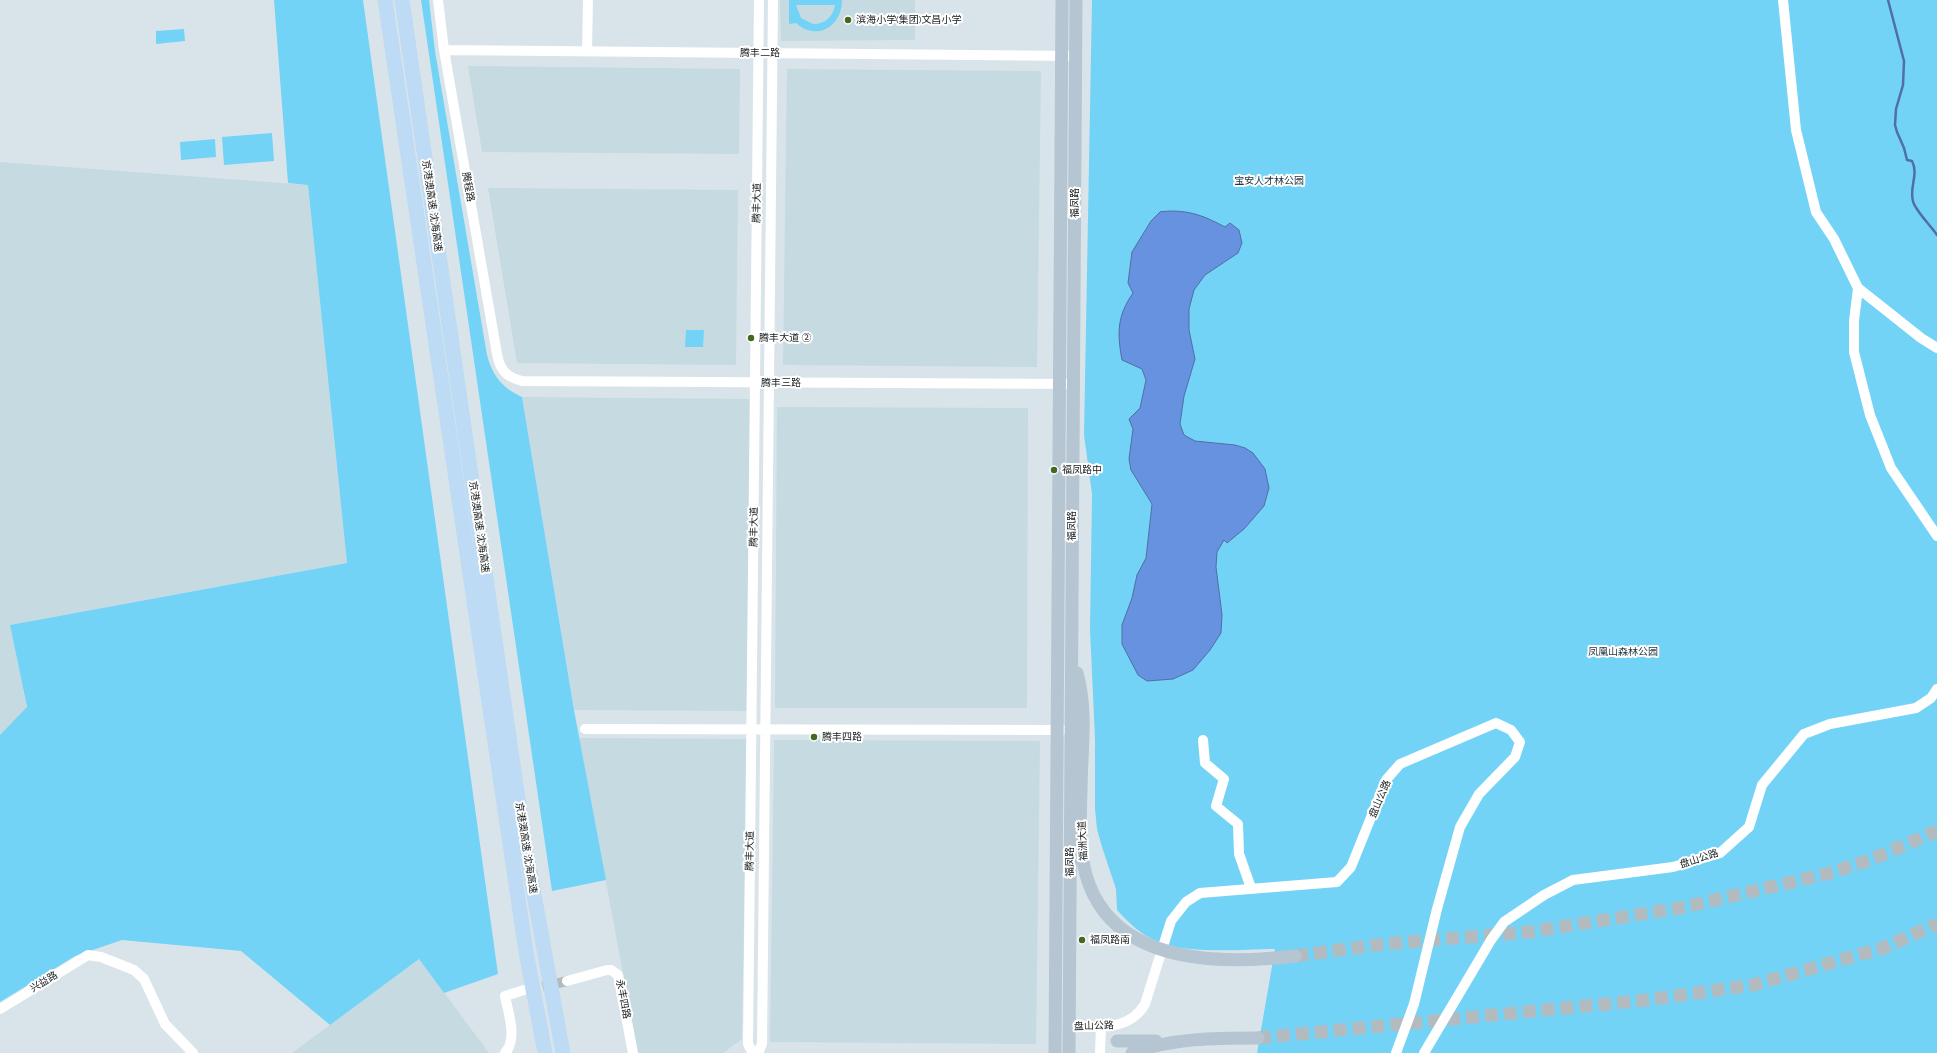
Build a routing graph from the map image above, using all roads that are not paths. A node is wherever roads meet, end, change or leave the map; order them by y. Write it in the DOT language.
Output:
graph roads {
  1 [pos="385,0"];
  2 [pos="402,0"];
  3 [pos="438,0"];
  4 [pos="588,0"];
  5 [pos="759,0"];
  6 [pos="773,0"];
  7 [pos="1062,0"];
  8 [pos="1076,0"];
  9 [pos="1783,0"];
  10 [pos="444,50"];
  11 [pos="587,51"];
  12 [pos="759,53"];
  13 [pos="773,53"];
  14 [pos="1062,55"];
  15 [pos="1076,56"];
  16 [pos="1858,288"];
  17 [pos="1937,348"];
  18 [pos="504,372"];
  19 [pos="755,382"];
  20 [pos="769,382"];
  21 [pos="1060,384"];
  22 [pos="1074,384"];
  23 [pos="1058,519"];
  24 [pos="1072,519"];
  25 [pos="1937,536"];
  26 [pos="1072,659"];
  27 [pos="1937,690"];
  28 [pos="585,729"];
  29 [pos="752,729"];
  30 [pos="766,729"];
  31 [pos="1057,730"];
  32 [pos="1071,730"];
  33 [pos="1203,740"];
  34 [pos="1250,885"];
  35 [pos="1295,956"];
  36 [pos="567,981"];
  37 [pos="524,990"];
  38 [pos="0,1008"];
  39 [pos="1101,1026"];
  40 [pos="1069,1027"];
  41 [pos="1258,1038"];
  42 [pos="1118,1041"];
  43 [pos="1179,1041"];
  44 [pos="193,1053"];
  45 [pos="505,1053"];
  46 [pos="546,1053"];
  47 [pos="563,1053"];
  48 [pos="633,1053"];
  49 [pos="753,1053"];
  50 [pos="758,1053"];
  51 [pos="1055,1053"];
  52 [pos="1069,1053"];
  53 [pos="1100,1053"];
  54 [pos="1132,1053"];
  55 [pos="1396,1053"];
  56 [pos="1424,1053"];
  1 -- 46 [label="highway, 京港澳高速 沈海高速"];
  2 -- 47 [label="highway, 京港澳高速 沈海高速"];
  3 -- 10 [label="street, 腾程路"];
  4 -- 11 [label="street"];
  5 -- 12 [label="street, 腾丰大道"];
  6 -- 13 [label="street, 腾丰大道"];
  7 -- 14 [label="main road, 福凤路"];
  8 -- 15 [label="main road, 福凤路"];
  9 -- 16 [label="street"];
  10 -- 11 [label="street, 腾丰二路"];
  10 -- 18 [label="street, 腾程路"];
  11 -- 12 [label="street, 腾丰二路"];
  12 -- 13 [label="street, 腾丰二路"];
  12 -- 19 [label="street, 腾丰大道"];
  13 -- 14 [label="street, 腾丰二路"];
  13 -- 20 [label="street, 腾丰大道"];
  14 -- 15 [label="street, 腾丰二路"];
  14 -- 21 [label="main road, 福凤路"];
  15 -- 22 [label="main road, 福凤路"];
  16 -- 17 [label="street"];
  16 -- 25 [label="street"];
  18 -- 19 [label="street, 腾丰三路"];
  19 -- 20 [label="street, 腾丰三路"];
  19 -- 29 [label="street, 腾丰大道"];
  20 -- 21 [label="street, 腾丰三路"];
  20 -- 30 [label="street, 腾丰大道"];
  21 -- 22 [label="street, 腾丰三路"];
  21 -- 23 [label="main road, 福凤路"];
  22 -- 24 [label="main road, 福凤路"];
  23 -- 24 [label="main road"];
  23 -- 31 [label="main road, 福凤路"];
  24 -- 26 [label="main road, 福凤路"];
  26 -- 32 [label="main road, 福凤路"];
  26 -- 35 [label="main road, 福洲大道"];
  27 -- 56 [label="street, 盘山公路"];
  28 -- 29 [label="street"];
  29 -- 30 [label="street"];
  29 -- 49 [label="street, 腾丰大道"];
  30 -- 31 [label="street"];
  30 -- 50 [label="street, 腾丰大道"];
  31 -- 32 [label="street"];
  31 -- 51 [label="main road, 福凤路"];
  32 -- 40 [label="main road, 福凤路"];
  33 -- 34 [label="street"];
  36 -- 48 [label="street, 永丰四路"];
  37 -- 45 [label="street"];
  38 -- 44 [label="street, 兴益路"];
  39 -- 40 [label="street, 盘山公路"];
  39 -- 53 [label="street"];
  39 -- 55 [label="street, 盘山公路"];
  40 -- 52 [label="main road, 福凤路"];
  41 -- 43 [label="main road"];
  42 -- 43 [label="main road"];
  43 -- 54 [label="main road"];
}
